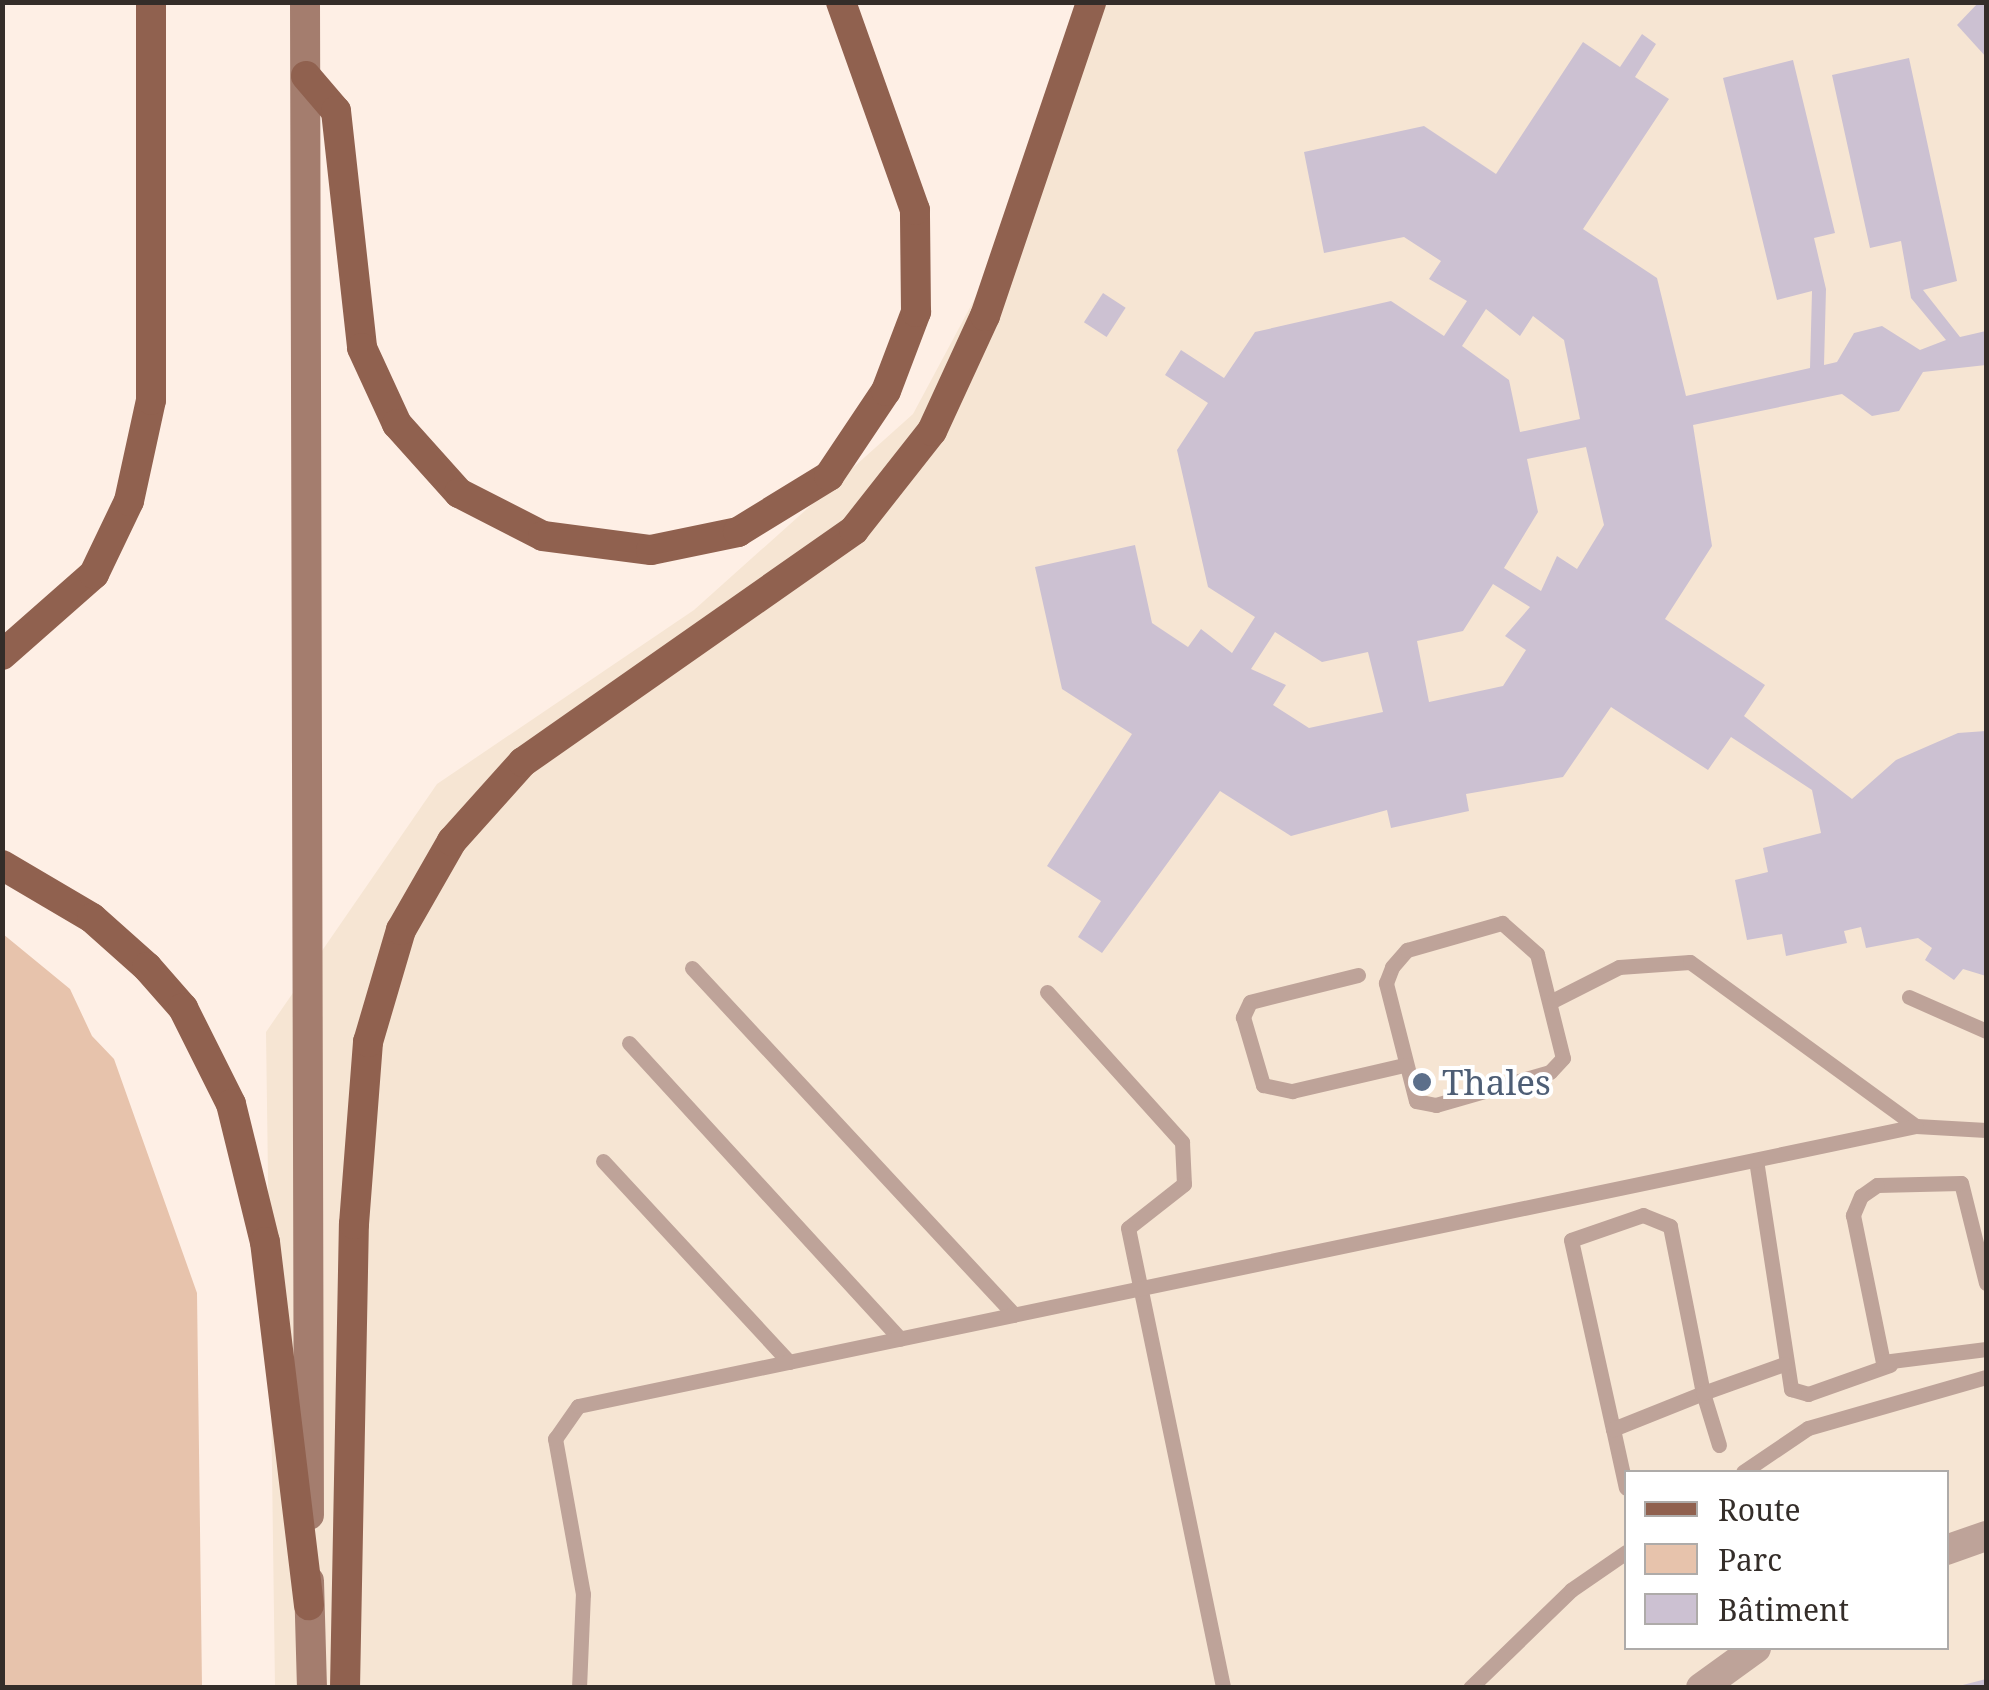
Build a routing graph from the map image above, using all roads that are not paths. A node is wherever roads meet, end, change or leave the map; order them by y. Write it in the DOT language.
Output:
graph roads {
  1 [pos="152,2"];
  2 [pos="305,2"];
  3 [pos="842,2"];
  4 [pos="1091,2"];
  5 [pos="306,76"];
  6 [pos="2,654"];
  7 [pos="2,865"];
  8 [pos="692,968"];
  9 [pos="1358,974"];
  10 [pos="1047,992"];
  11 [pos="1909,996"];
  12 [pos="1554,1000"];
  13 [pos="1986,1030"];
  14 [pos="629,1043"];
  15 [pos="1404,1065"];
  16 [pos="1916,1126"];
  17 [pos="1986,1130"];
  18 [pos="603,1160"];
  19 [pos="1756,1160"];
  20 [pos="1986,1284"];
  21 [pos="1140,1288"];
  22 [pos="1014,1315"];
  23 [pos="900,1339"];
  24 [pos="1986,1350"];
  25 [pos="789,1362"];
  26 [pos="1784,1364"];
  27 [pos="1890,1366"];
  28 [pos="1986,1376"];
  29 [pos="1703,1393"];
  30 [pos="1613,1429"];
  31 [pos="1719,1445"];
  32 [pos="1746,1470"];
  33 [pos="1624,1479"];
  34 [pos="1986,1536"];
  35 [pos="1949,1549"];
  36 [pos="1624,1553"];
  37 [pos="309,1605"];
  38 [pos="1753,1650"];
  39 [pos="312,1688"];
  40 [pos="345,1688"];
  41 [pos="579,1688"];
  42 [pos="1223,1688"];
  43 [pos="1470,1688"];
  44 [pos="1701,1688"];
  1 -- 6 [label="main road"];
  2 -- 5 [label="main road"];
  3 -- 5 [label="main road"];
  4 -- 40 [label="main road"];
  5 -- 37 [label="main road"];
  7 -- 37 [label="main road"];
  8 -- 22 [label="lane"];
  9 -- 15 [label="lane"];
  10 -- 21 [label="lane"];
  11 -- 13 [label="lane"];
  12 -- 15 [label="lane"];
  12 -- 15 [label="lane"];
  12 -- 16 [label="lane"];
  14 -- 23 [label="lane"];
  16 -- 17 [label="lane"];
  16 -- 19 [label="lane"];
  18 -- 25 [label="lane"];
  19 -- 21 [label="lane"];
  19 -- 26 [label="lane"];
  20 -- 27 [label="lane"];
  21 -- 22 [label="lane"];
  21 -- 42 [label="lane"];
  22 -- 23 [label="lane"];
  23 -- 25 [label="lane"];
  24 -- 27 [label="lane"];
  25 -- 41 [label="lane"];
  26 -- 27 [label="lane"];
  26 -- 29 [label="lane"];
  28 -- 32 [label="lane"];
  29 -- 30 [label="lane"];
  29 -- 30 [label="lane"];
  29 -- 31 [label="lane"];
  30 -- 33 [label="lane"];
  34 -- 35 [label="street"];
  36 -- 43 [label="lane"];
  37 -- 39 [label="main road"];
  38 -- 44 [label="street"];
}
